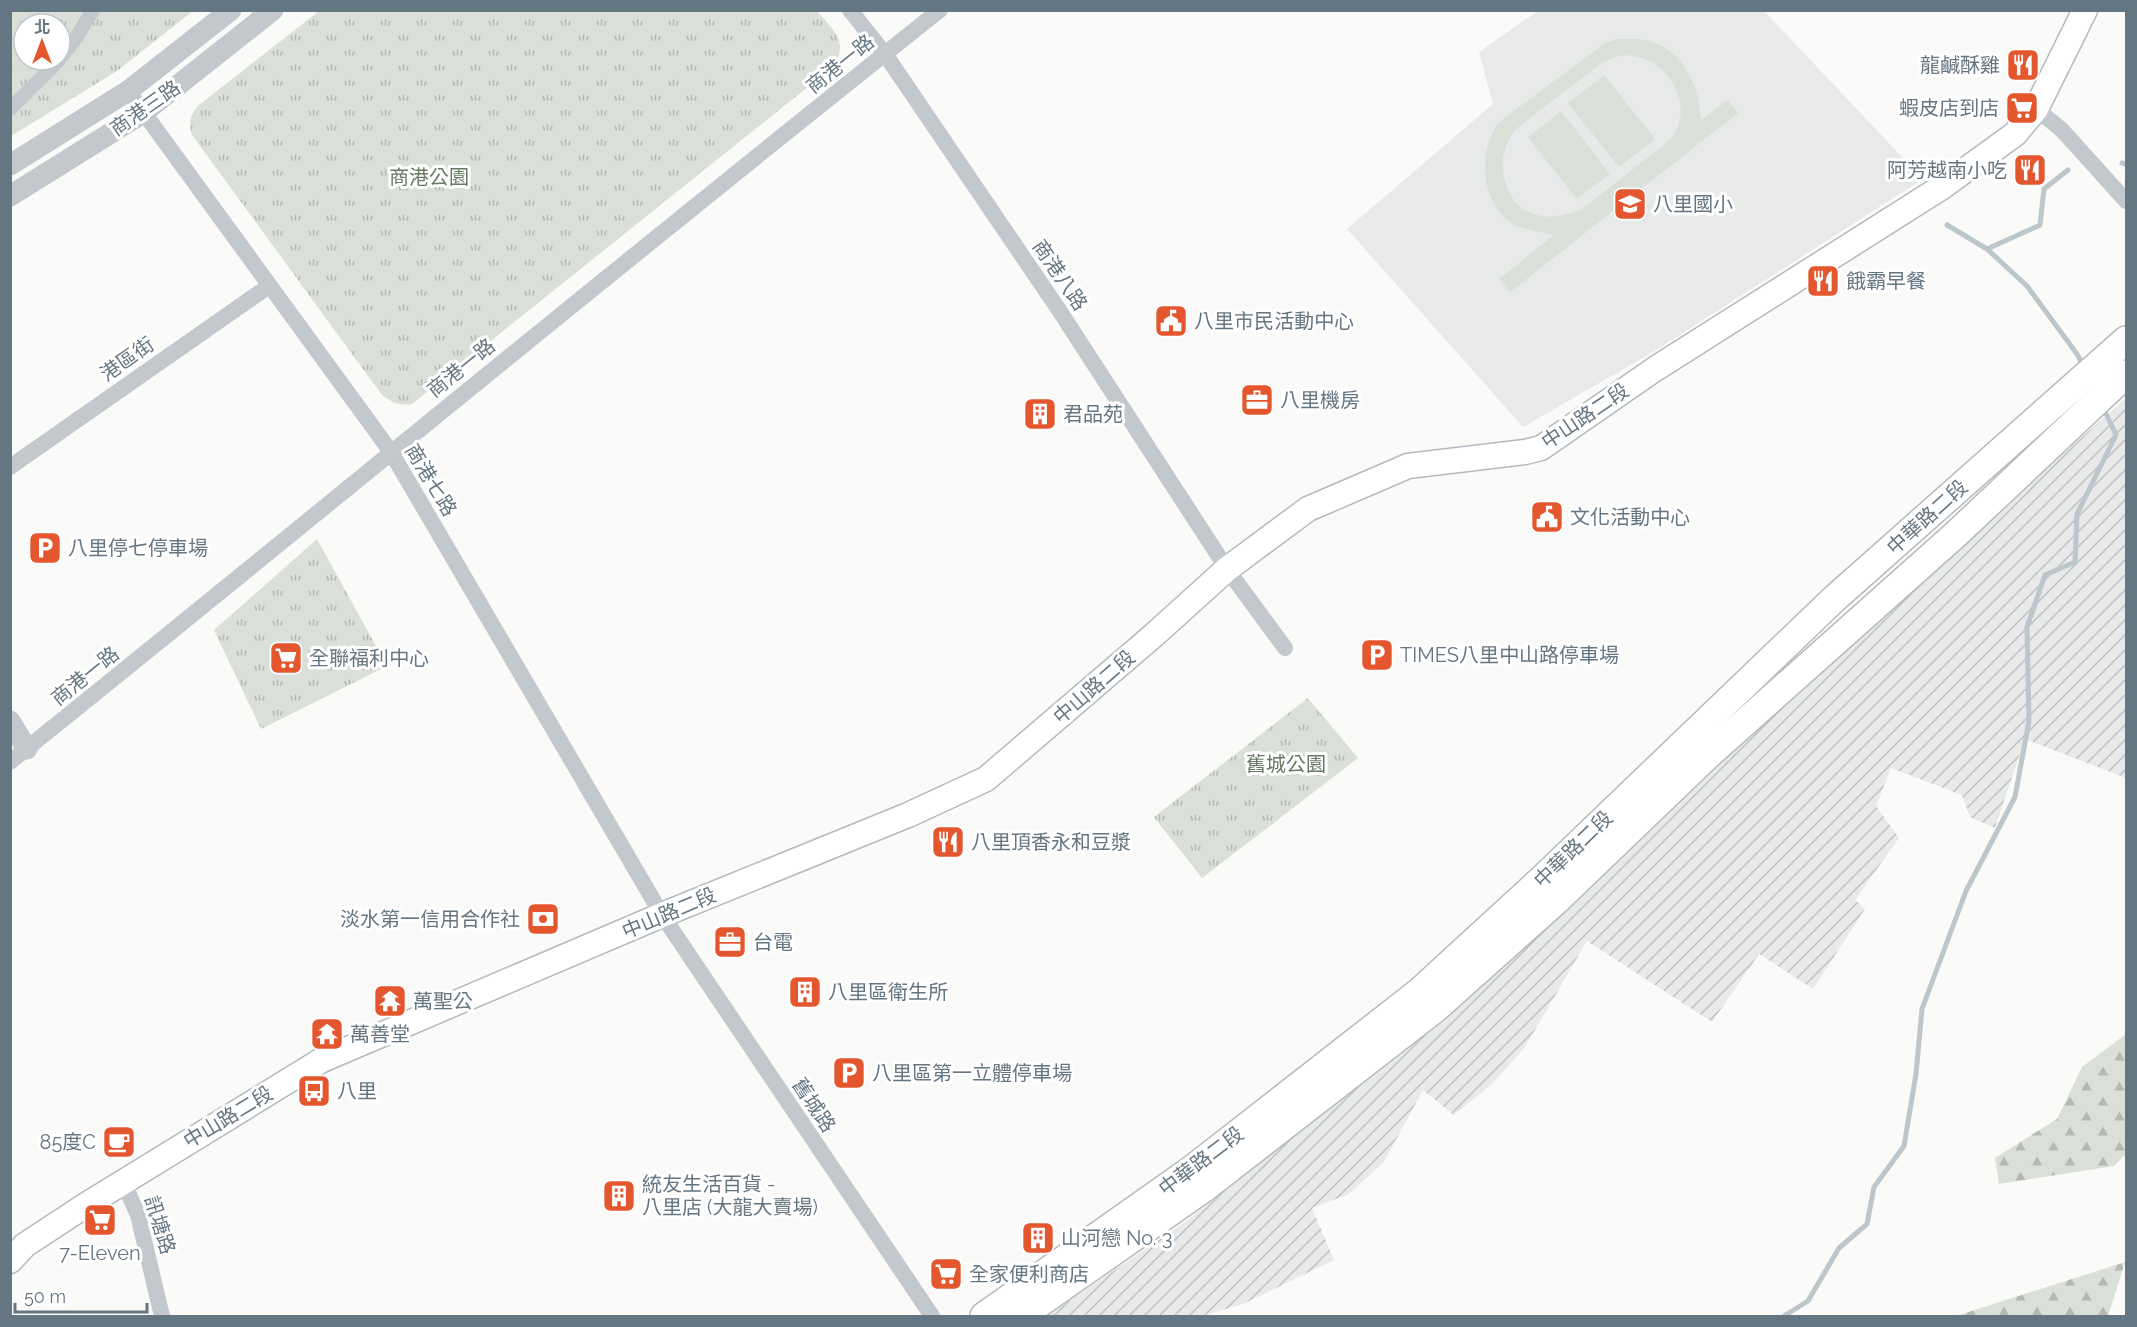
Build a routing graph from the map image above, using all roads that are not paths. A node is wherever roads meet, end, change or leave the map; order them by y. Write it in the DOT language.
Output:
graph roads {
  1 [pos="93,10"];
  2 [pos="231,10"];
  3 [pos="273,10"];
  4 [pos="850,10"];
  5 [pos="940,10"];
  6 [pos="2085,10"];
  7 [pos="72,43"];
  8 [pos="885,54"];
  9 [pos="47,72"];
  10 [pos="128,91"];
  11 [pos="2036,109"];
  12 [pos="10,110"];
  13 [pos="143,112"];
  14 [pos="10,165"];
  15 [pos="10,195"];
  16 [pos="2127,201"];
  17 [pos="269,286"];
  18 [pos="2127,340"];
  19 [pos="2127,374"];
  20 [pos="391,452"];
  21 [pos="10,467"];
  22 [pos="1227,569"];
  23 [pos="1285,648"];
  24 [pos="10,721"];
  25 [pos="27,748"];
  26 [pos="10,762"];
  27 [pos="662,915"];
  28 [pos="123,1181"];
  29 [pos="10,1261"];
  30 [pos="162,1317"];
  31 [pos="932,1317"];
  32 [pos="984,1317"];
  33 [pos="1021,1317"];
  1 -- 7 [label="street"];
  2 -- 10 [label="street, 商港三路"];
  3 -- 13 [label="street, 商港三路"];
  4 -- 8 [label="street, 商港八路"];
  5 -- 8 [label="street, 商港一路"];
  6 -- 11 [label="main road, 中山路二段"];
  8 -- 20 [label="street, 商港一路"];
  8 -- 22 [label="street, 商港八路"];
  9 -- 12 [label="street"];
  10 -- 13 [label="street, 商港七路"];
  10 -- 14 [label="street, 商港三路"];
  11 -- 16 [label="street"];
  11 -- 22 [label="main road, 中山路二段"];
  13 -- 15 [label="street, 商港三路"];
  13 -- 17 [label="street, 商港七路"];
  17 -- 20 [label="street, 商港七路"];
  17 -- 21 [label="street, 港區街"];
  18 -- 32 [label="main road, 中華路二段"];
  19 -- 33 [label="main road, 中華路二段"];
  20 -- 25 [label="street, 商港一路"];
  20 -- 27 [label="street, 商港七路"];
  22 -- 23 [label="street, 商港八路"];
  22 -- 27 [label="main road, 中山路二段"];
  24 -- 25 [label="street"];
  25 -- 26 [label="street, 商港一路"];
  27 -- 28 [label="main road, 中山路二段"];
  27 -- 31 [label="street, 舊城路"];
  28 -- 29 [label="main road, 中山路二段"];
  28 -- 30 [label="street, 訊塘路"];
}
